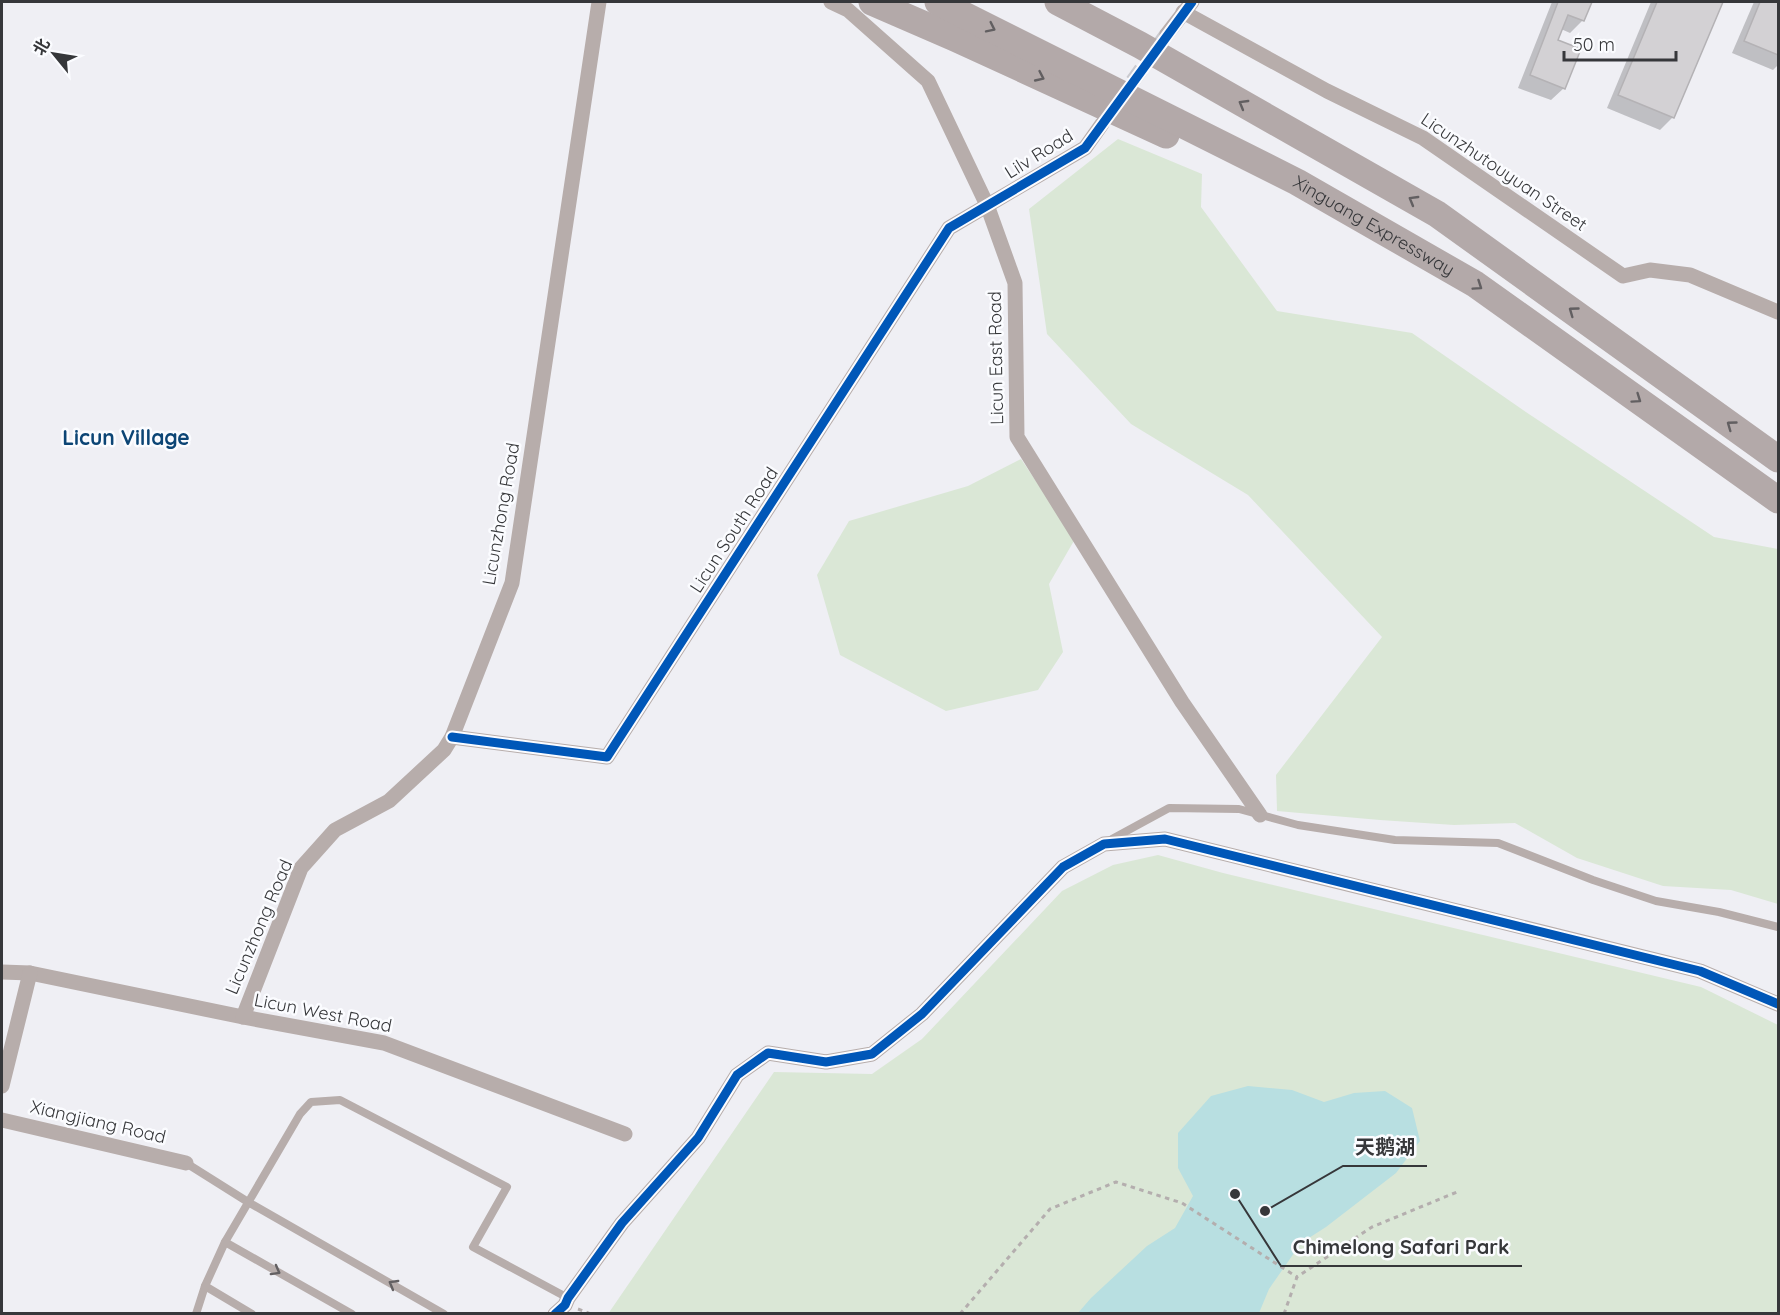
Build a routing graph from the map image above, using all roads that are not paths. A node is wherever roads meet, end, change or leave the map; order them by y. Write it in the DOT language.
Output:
graph roads {
  1 [pos="598,2"];
  2 [pos="831,2"];
  3 [pos="872,2"];
  4 [pos="938,2"];
  5 [pos="1058,2"];
  6 [pos="1187,7"];
  7 [pos="1167,34"];
  8 [pos="1102,124"];
  9 [pos="987,205"];
  10 [pos="1376,227"];
  11 [pos="1779,312"];
  12 [pos="1779,459"];
  13 [pos="1779,500"];
  14 [pos="452,737"];
  15 [pos="1260,815"];
  16 [pos="1104,844"];
  17 [pos="1779,927"];
  18 [pos="2,972"];
  19 [pos="30,973"];
  20 [pos="1779,1004"];
  21 [pos="243,1017"];
  22 [pos="2,1086"];
  23 [pos="2,1120"];
  24 [pos="625,1134"];
  25 [pos="186,1163"];
  26 [pos="248,1202"];
  27 [pos="225,1242"];
  28 [pos="205,1286"];
  29 [pos="568,1298"];
  30 [pos="196,1314"];
  31 [pos="252,1314"];
  32 [pos="352,1314"];
  33 [pos="444,1314"];
  34 [pos="555,1314"];
  1 -- 14 [label="street, Licunzhong Road"];
  2 -- 9 [label="street, Licun East Road"];
  3 -- 10 [label="highway, one-way"];
  4 -- 10 [label="highway, Xinguang Expressway, one-way"];
  12 -- 5 [label="highway, one-way"];
  6 -- 7 [label="street"];
  6 -- 11 [label="street, Licunzhutouyuan Street"];
  8 -- 9 [label="street, Lilv Road"];
  9 -- 14 [label="street, Licun South Road"];
  9 -- 15 [label="street, Licun East Road"];
  10 -- 13 [label="highway, Xinguang Expressway, one-way"];
  14 -- 21 [label="street, Licunzhong Road"];
  15 -- 16 [label="lane"];
  15 -- 17 [label="lane"];
  16 -- 20 [label="street"];
  16 -- 29 [label="street"];
  18 -- 19 [label="street, Licun West Road"];
  19 -- 21 [label="street, Licun West Road"];
  19 -- 22 [label="street"];
  21 -- 24 [label="street, Licun West Road"];
  23 -- 25 [label="street, Xiangjiang Road"];
  25 -- 26 [label="lane"];
  26 -- 27 [label="lane"];
  26 -- 29 [label="lane"];
  33 -- 26 [label="lane, one-way"];
  27 -- 28 [label="lane"];
  27 -- 32 [label="lane, one-way"];
  28 -- 30 [label="lane"];
  28 -- 31 [label="lane"];
  29 -- 34 [label="street"];
}
